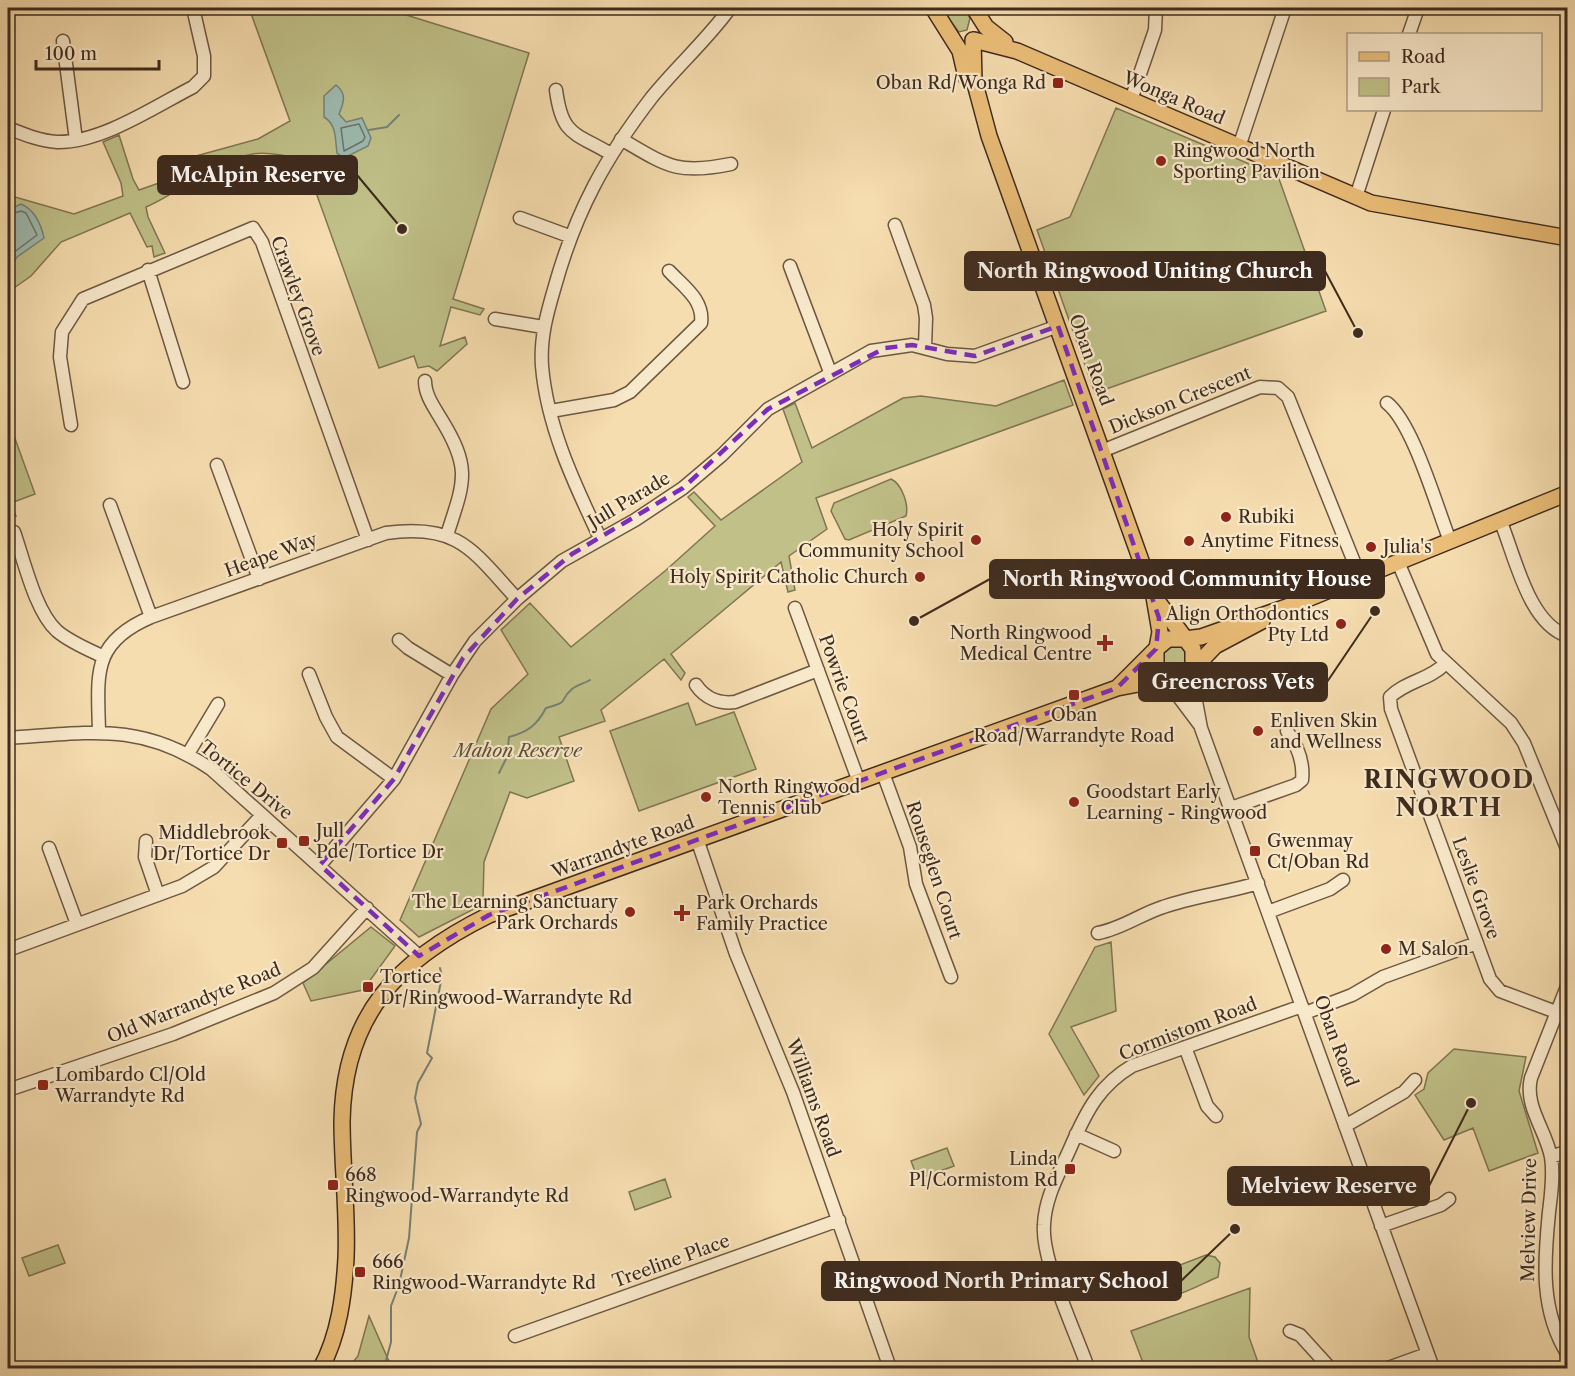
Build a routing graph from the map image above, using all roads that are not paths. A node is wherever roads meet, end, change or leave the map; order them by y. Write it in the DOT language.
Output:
graph roads {
  1 [pos="194,8"];
  2 [pos="730,8"];
  3 [pos="933,8"];
  4 [pos="941,8"];
  5 [pos="972,8"];
  6 [pos="1156,8"];
  7 [pos="1285,8"];
  8 [pos="1418,8"];
  9 [pos="1409,33"];
  10 [pos="951,36"];
  11 [pos="974,40"];
  12 [pos="63,41"];
  13 [pos="1015,51"];
  14 [pos="973,59"];
  15 [pos="556,90"];
  16 [pos="1131,100"];
  17 [pos="1384,111"];
  18 [pos="8,128"];
  19 [pos="989,136"];
  20 [pos="621,139"];
  21 [pos="76,140"];
  22 [pos="1239,147"];
  23 [pos="611,154"];
  24 [pos="731,164"];
  25 [pos="1356,197"];
  26 [pos="520,218"];
  27 [pos="895,225"];
  28 [pos="569,236"];
  29 [pos="1568,238"];
  30 [pos="790,266"];
  31 [pos="148,270"];
  32 [pos="669,271"];
  33 [pos="495,319"];
  34 [pos="1058,326"];
  35 [pos="543,327"];
  36 [pos="925,347"];
  37 [pos="830,372"];
  38 [pos="425,381"];
  39 [pos="183,382"];
  40 [pos="1387,404"];
  41 [pos="551,411"];
  42 [pos="71,424"];
  43 [pos="1102,451"];
  44 [pos="217,465"];
  45 [pos="1568,493"];
  46 [pos="110,505"];
  47 [pos="1500,520"];
  48 [pos="14,532"];
  49 [pos="447,535"];
  50 [pos="600,538"];
  51 [pos="368,540"];
  52 [pos="1450,541"];
  53 [pos="1398,562"];
  54 [pos="1360,577"];
  55 [pos="258,579"];
  56 [pos="1154,597"];
  57 [pos="517,599"];
  58 [pos="795,608"];
  59 [pos="1277,611"];
  60 [pos="151,617"];
  61 [pos="1568,636"];
  62 [pos="1184,639"];
  63 [pos="399,640"];
  64 [pos="1157,649"];
  65 [pos="102,656"];
  66 [pos="1445,664"];
  67 [pos="1193,668"];
  68 [pos="818,670"];
  69 [pos="309,674"];
  70 [pos="452,675"];
  71 [pos="1165,679"];
  72 [pos="696,685"];
  73 [pos="1117,688"];
  74 [pos="218,704"];
  75 [pos="1201,728"];
  76 [pos="1287,731"];
  77 [pos="99,733"];
  78 [pos="8,738"];
  79 [pos="188,753"];
  80 [pos="883,773"];
  81 [pos="394,779"];
  82 [pos="859,782"];
  83 [pos="1231,808"];
  84 [pos="262,815"];
  85 [pos="146,841"];
  86 [pos="698,842"];
  87 [pos="49,848"];
  88 [pos="1568,851"];
  89 [pos="320,865"];
  90 [pos="1343,880"];
  91 [pos="1258,883"];
  92 [pos="158,895"];
  93 [pos="368,908"];
  94 [pos="1268,912"];
  95 [pos="77,924"];
  96 [pos="1098,933"];
  97 [pos="1477,943"];
  98 [pos="8,950"];
  99 [pos="419,956"];
  100 [pos="951,977"];
  101 [pos="1566,990"];
  102 [pos="1303,1010"];
  103 [pos="1556,1012"];
  104 [pos="1185,1047"];
  105 [pos="1415,1080"];
  106 [pos="8,1090"];
  107 [pos="1216,1116"];
  108 [pos="1345,1126"];
  109 [pos="1077,1134"];
  110 [pos="1114,1150"];
  111 [pos="1568,1151"];
  112 [pos="1551,1157"];
  113 [pos="1449,1199"];
  114 [pos="839,1220"];
  115 [pos="1381,1226"];
  116 [pos="1290,1331"];
  117 [pos="515,1336"];
  118 [pos="1427,1354"];
  119 [pos="1568,1355"];
  120 [pos="321,1368"];
  121 [pos="890,1368"];
  122 [pos="1088,1368"];
  123 [pos="1330,1368"];
  124 [pos="1388,1368"];
  125 [pos="1432,1368"];
  1 -- 21 [label="street"];
  2 -- 20 [label="street"];
  3 -- 10 [label="main road"];
  4 -- 10 [label="main road"];
  5 -- 11 [label="main road, Oban Road"];
  5 -- 13 [label="main road"];
  6 -- 16 [label="street"];
  7 -- 22 [label="street"];
  8 -- 9 [label="street"];
  10 -- 11 [label="main road, Wonga Road"];
  10 -- 19 [label="main road, Oban Road"];
  11 -- 13 [label="main road, Wonga Road"];
  11 -- 14 [label="main road, Oban Road"];
  12 -- 21 [label="street"];
  13 -- 14 [label="main road"];
  13 -- 16 [label="main road, Wonga Road"];
  14 -- 19 [label="main road, Oban Road"];
  15 -- 23 [label="street"];
  16 -- 22 [label="main road, Wonga Road"];
  17 -- 25 [label="street"];
  18 -- 21 [label="street"];
  19 -- 34 [label="main road, Oban Road"];
  20 -- 23 [label="street"];
  20 -- 24 [label="street"];
  22 -- 25 [label="main road, Wonga Road"];
  23 -- 28 [label="street"];
  25 -- 29 [label="main road, Wonga Road"];
  26 -- 28 [label="street"];
  27 -- 36 [label="street"];
  28 -- 35 [label="street"];
  30 -- 37 [label="street"];
  31 -- 39 [label="street"];
  31 -- 42 [label="street, Crawley Grove"];
  31 -- 51 [label="street, Crawley Grove"];
  32 -- 41 [label="street"];
  33 -- 35 [label="street"];
  34 -- 36 [label="street, Jull Parade"];
  34 -- 43 [label="main road, Oban Road"];
  35 -- 41 [label="street"];
  36 -- 37 [label="street, Jull Parade"];
  37 -- 50 [label="street, Jull Parade"];
  38 -- 49 [label="street"];
  40 -- 52 [label="street"];
  41 -- 50 [label="street"];
  43 -- 54 [label="street, Dickson Crescent"];
  43 -- 56 [label="main road, Oban Road"];
  44 -- 55 [label="street"];
  45 -- 47 [label="main road"];
  46 -- 60 [label="street"];
  47 -- 52 [label="main road"];
  47 -- 61 [label="street"];
  48 -- 65 [label="street"];
  49 -- 51 [label="street, Heape Way"];
  49 -- 57 [label="street, Heape Way"];
  50 -- 57 [label="street, Jull Parade"];
  51 -- 55 [label="street, Heape Way"];
  52 -- 53 [label="main road"];
  53 -- 54 [label="main road"];
  53 -- 66 [label="street"];
  54 -- 59 [label="main road"];
  55 -- 60 [label="street, Heape Way"];
  56 -- 62 [label="main road, Oban Road"];
  56 -- 64 [label="main road, Oban Road"];
  57 -- 70 [label="street, Jull Parade"];
  58 -- 68 [label="street, Powrie Court"];
  59 -- 62 [label="main road"];
  59 -- 67 [label="main road"];
  60 -- 65 [label="street, Heape Way"];
  62 -- 64 [label="main road"];
  62 -- 67 [label="main road"];
  63 -- 70 [label="street"];
  64 -- 71 [label="main road"];
  64 -- 73 [label="main road, Warrandyte Road"];
  65 -- 77 [label="street"];
  66 -- 88 [label="street"];
  66 -- 97 [label="street, Leslie Grove"];
  67 -- 71 [label="main road"];
  67 -- 75 [label="street, Oban Road"];
  68 -- 72 [label="street"];
  68 -- 82 [label="street, Powrie Court"];
  69 -- 81 [label="street"];
  70 -- 81 [label="street, Jull Parade"];
  71 -- 73 [label="main road, Warrandyte Road"];
  71 -- 75 [label="street, Oban Road"];
  73 -- 80 [label="main road, Warrandyte Road"];
  74 -- 79 [label="street"];
  75 -- 83 [label="street, Oban Road"];
  76 -- 83 [label="street"];
  77 -- 78 [label="street, Tortice Drive"];
  77 -- 79 [label="street, Tortice Drive"];
  79 -- 84 [label="street, Tortice Drive"];
  80 -- 82 [label="main road, Warrandyte Road"];
  80 -- 100 [label="street, Rouseglen Court"];
  81 -- 89 [label="street, Jull Parade"];
  82 -- 86 [label="main road, Warrandyte Road"];
  83 -- 91 [label="street, Oban Road"];
  84 -- 89 [label="street, Tortice Drive"];
  84 -- 92 [label="street"];
  85 -- 92 [label="street"];
  86 -- 99 [label="main road, Warrandyte Road"];
  86 -- 114 [label="street, Williams Road"];
  87 -- 95 [label="street"];
  89 -- 93 [label="street, Tortice Drive"];
  90 -- 94 [label="street"];
  91 -- 94 [label="street, Oban Road"];
  91 -- 96 [label="street"];
  92 -- 95 [label="street"];
  93 -- 99 [label="street, Tortice Drive"];
  93 -- 106 [label="street, Old Warrandyte Road"];
  94 -- 102 [label="street, Oban Road"];
  95 -- 98 [label="street"];
  97 -- 102 [label="street, Cormistom Road"];
  97 -- 103 [label="street, Leslie Grove"];
  99 -- 120 [label="main road, Warrandyte Road"];
  101 -- 103 [label="street, Melview Drive"];
  102 -- 104 [label="street, Cormistom Road"];
  102 -- 108 [label="street, Oban Road"];
  103 -- 112 [label="street, Melview Drive"];
  104 -- 107 [label="street"];
  104 -- 109 [label="street, Cormistom Road"];
  105 -- 108 [label="street"];
  108 -- 115 [label="street, Oban Road"];
  109 -- 110 [label="street"];
  109 -- 122 [label="street, Cormistom Road"];
  111 -- 112 [label="street"];
  112 -- 119 [label="street, Melview Drive"];
  113 -- 115 [label="street"];
  114 -- 117 [label="street, Treeline Place"];
  114 -- 121 [label="street, Williams Road"];
  115 -- 118 [label="street, Oban Road"];
  116 -- 123 [label="street"];
  118 -- 124 [label="street"];
  118 -- 125 [label="street, Oban Road"];
}
